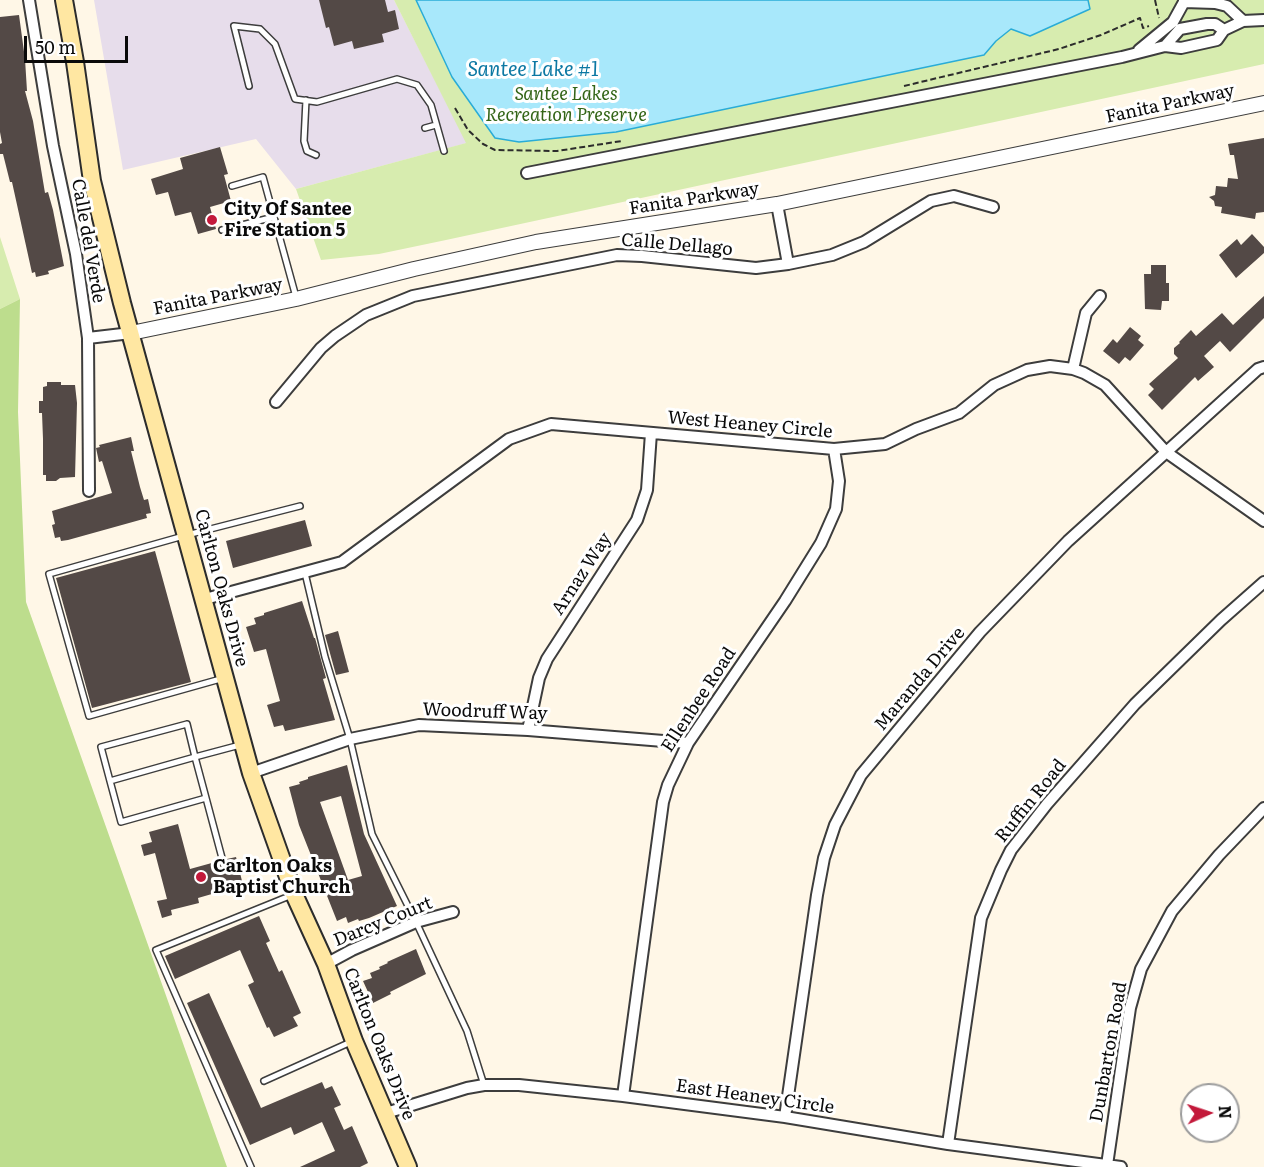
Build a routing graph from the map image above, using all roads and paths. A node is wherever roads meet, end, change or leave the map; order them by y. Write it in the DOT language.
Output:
graph roads {
  1 [pos="29,0"];
  2 [pos="64,0"];
  3 [pos="1155,0"];
  4 [pos="1184,1"];
  5 [pos="1264,20"];
  6 [pos="1243,21"];
  7 [pos="1160,24"];
  8 [pos="1143,28"];
  9 [pos="1224,30"];
  10 [pos="1165,46"];
  11 [pos="1134,54"];
  12 [pos="249,86"];
  13 [pos="904,86"];
  14 [pos="306,100"];
  15 [pos="1264,103"];
  16 [pos="455,108"];
  17 [pos="436,124"];
  18 [pos="425,128"];
  19 [pos="622,141"];
  20 [pos="444,151"];
  21 [pos="316,155"];
  22 [pos="527,173"];
  23 [pos="232,186"];
  24 [pos="777,204"];
  25 [pos="993,207"];
  26 [pos="274,217"];
  27 [pos="222,231"];
  28 [pos="788,264"];
  29 [pos="1100,296"];
  30 [pos="296,299"];
  31 [pos="131,333"];
  32 [pos="88,338"];
  33 [pos="1264,367"];
  34 [pos="1073,369"];
  35 [pos="276,402"];
  36 [pos="651,433"];
  37 [pos="834,449"];
  38 [pos="1166,452"];
  39 [pos="89,491"];
  40 [pos="300,506"];
  41 [pos="1264,521"];
  42 [pos="187,535"];
  43 [pos="304,573"];
  44 [pos="1264,582"];
  45 [pos="205,599"];
  46 [pos="225,678"];
  47 [pos="528,730"];
  48 [pos="350,739"];
  49 [pos="688,743"];
  50 [pos="243,744"];
  51 [pos="195,757"];
  52 [pos="251,773"];
  53 [pos="110,781"];
  54 [pos="206,798"];
  55 [pos="1264,808"];
  56 [pos="222,858"];
  57 [pos="294,894"];
  58 [pos="453,912"];
  59 [pos="416,922"];
  60 [pos="326,964"];
  61 [pos="354,1041"];
  62 [pos="264,1081"];
  63 [pos="484,1085"];
  64 [pos="623,1096"];
  65 [pos="386,1113"];
  66 [pos="785,1117"];
  67 [pos="948,1144"];
  68 [pos="405,1165"];
  69 [pos="1107,1165"];
  70 [pos="251,1167"];
  71 [pos="1121,1167"];
  1 -- 32 [label="street, Calle del Verde"];
  2 -- 31 [label="main road, Carlton Oaks Drive"];
  3 -- 7 [label="path"];
  4 -- 6 [label="street"];
  4 -- 11 [label="street"];
  5 -- 6 [label="street"];
  6 -- 9 [label="street"];
  8 -- 13 [label="path"];
  9 -- 10 [label="street"];
  9 -- 10 [label="street"];
  10 -- 11 [label="street"];
  11 -- 22 [label="street"];
  12 -- 14 [label="lane"];
  14 -- 17 [label="lane"];
  14 -- 21 [label="lane"];
  15 -- 24 [label="street, Fanita Parkway"];
  16 -- 19 [label="path"];
  17 -- 18 [label="lane"];
  17 -- 20 [label="lane"];
  23 -- 26 [label="lane"];
  24 -- 28 [label="street"];
  24 -- 30 [label="street, Fanita Parkway"];
  25 -- 28 [label="street, Calle Dellago"];
  26 -- 27 [label="lane"];
  26 -- 30 [label="lane"];
  28 -- 35 [label="street, Calle Dellago"];
  29 -- 34 [label="street"];
  30 -- 31 [label="street, Fanita Parkway"];
  31 -- 32 [label="street"];
  31 -- 42 [label="main road, Carlton Oaks Drive"];
  32 -- 39 [label="street, Calle del Verde"];
  33 -- 38 [label="street, Maranda Drive"];
  34 -- 37 [label="street, West Heaney Circle"];
  34 -- 38 [label="street, West Heaney Circle"];
  36 -- 37 [label="street, West Heaney Circle"];
  36 -- 43 [label="street, West Heaney Circle"];
  36 -- 47 [label="street, Arnaz Way"];
  37 -- 49 [label="street, Ellenbee Road"];
  38 -- 41 [label="street, West Heaney Circle"];
  38 -- 66 [label="street, Maranda Drive"];
  40 -- 42 [label="lane"];
  42 -- 45 [label="main road, Carlton Oaks Drive"];
  42 -- 46 [label="lane"];
  43 -- 45 [label="street, West Heaney Circle"];
  43 -- 48 [label="lane"];
  44 -- 67 [label="street, Ruffin Road"];
  45 -- 46 [label="main road, Carlton Oaks Drive"];
  46 -- 50 [label="main road, Carlton Oaks Drive"];
  47 -- 48 [label="street, Woodruff Way"];
  47 -- 49 [label="street, Woodruff Way"];
  48 -- 52 [label="street, Woodruff Way"];
  48 -- 59 [label="lane"];
  49 -- 64 [label="street, Ellenbee Road"];
  50 -- 51 [label="lane"];
  50 -- 52 [label="main road, Carlton Oaks Drive"];
  51 -- 53 [label="lane"];
  51 -- 53 [label="lane"];
  51 -- 54 [label="lane"];
  52 -- 57 [label="main road, Carlton Oaks Drive"];
  53 -- 54 [label="lane"];
  54 -- 56 [label="lane"];
  55 -- 69 [label="street, Dunbarton Road"];
  57 -- 60 [label="main road, Carlton Oaks Drive"];
  57 -- 70 [label="lane"];
  58 -- 59 [label="street, Darcy Court"];
  59 -- 60 [label="street, Darcy Court"];
  59 -- 63 [label="lane"];
  60 -- 61 [label="main road, Carlton Oaks Drive"];
  61 -- 62 [label="lane"];
  61 -- 65 [label="main road, Carlton Oaks Drive"];
  63 -- 64 [label="street, East Heaney Circle"];
  63 -- 65 [label="street, East Heaney Circle"];
  64 -- 66 [label="street, East Heaney Circle"];
  65 -- 68 [label="main road, Carlton Oaks Drive"];
  66 -- 67 [label="street, East Heaney Circle"];
  67 -- 69 [label="street, East Heaney Circle"];
  69 -- 71 [label="street, East Heaney Circle"];
}
